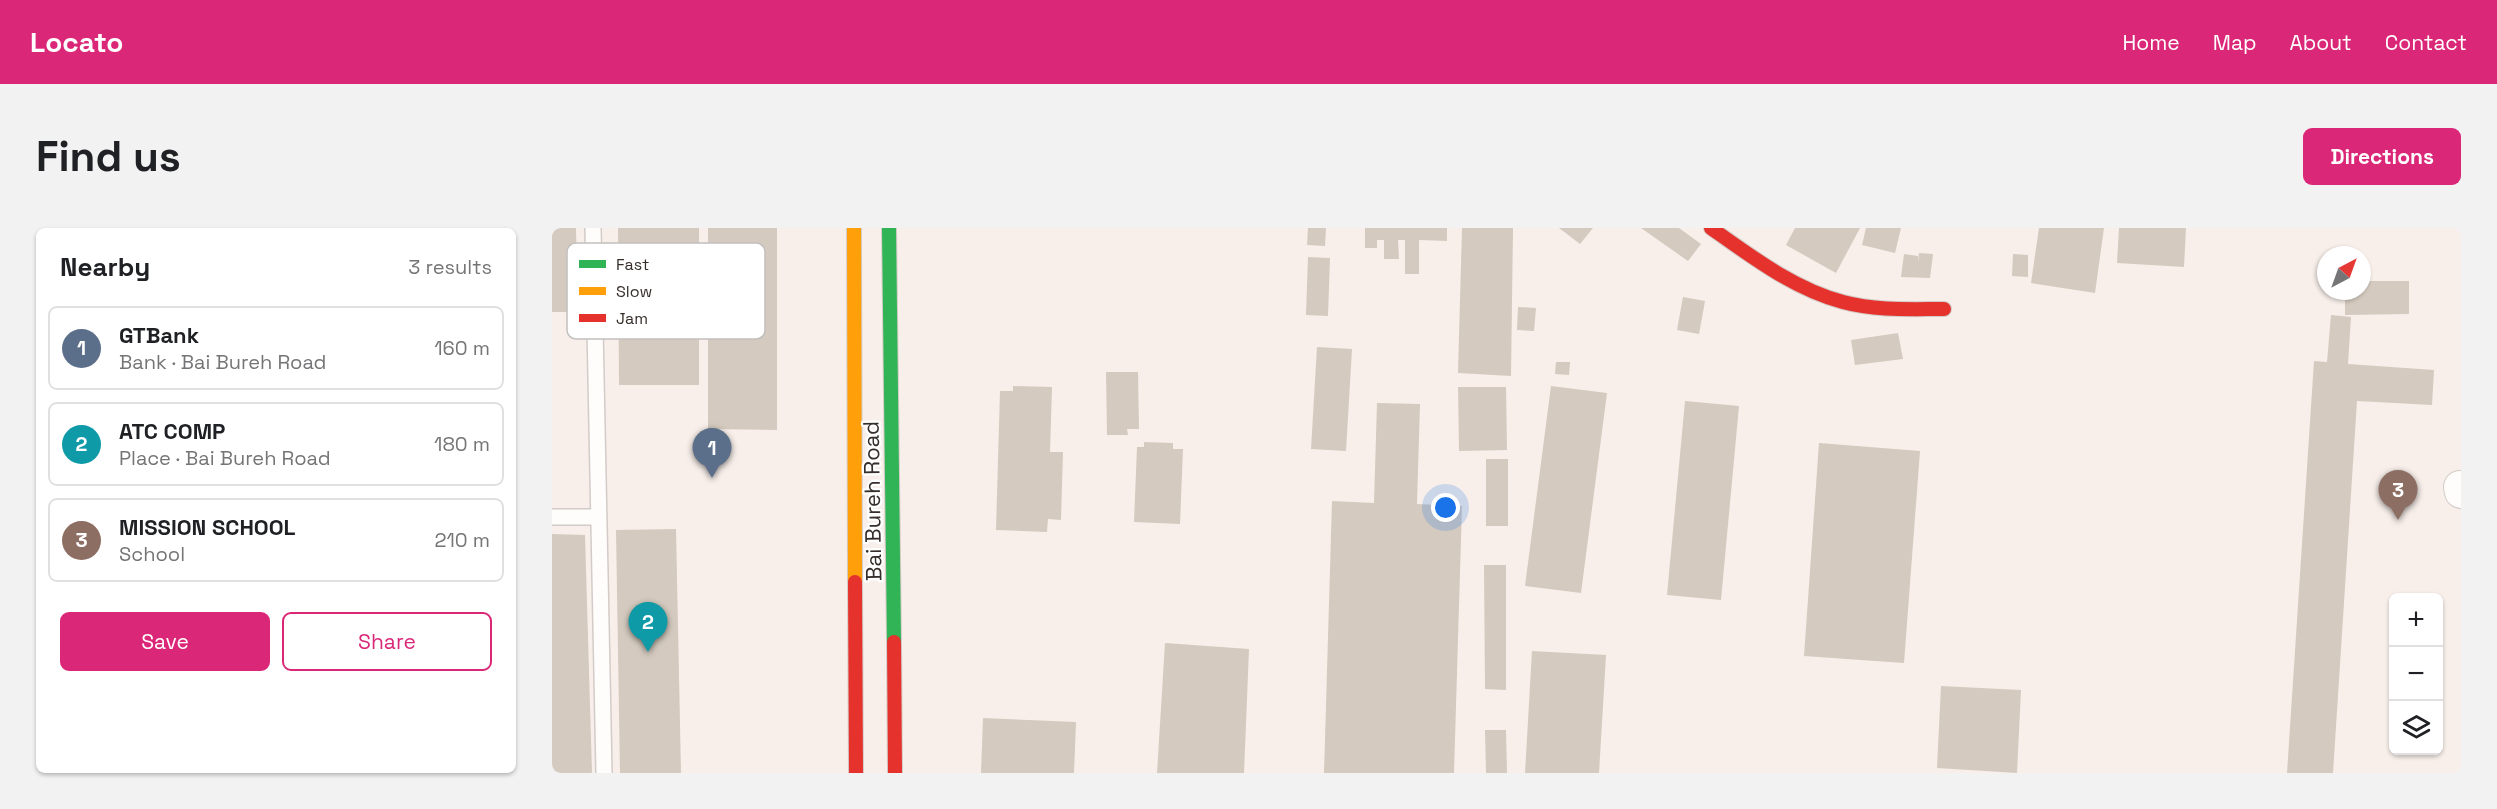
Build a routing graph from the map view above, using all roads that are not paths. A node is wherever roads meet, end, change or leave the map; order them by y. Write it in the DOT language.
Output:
graph roads {
  1 [pos="593,228"];
  2 [pos="854,228"];
  3 [pos="889,228"];
  4 [pos="1711,228"];
  5 [pos="593,243"];
  6 [pos="1944,309"];
  7 [pos="595,339"];
  8 [pos="552,517"];
  9 [pos="597,518"];
  10 [pos="604,773"];
  11 [pos="856,773"];
  12 [pos="895,773"];
  1 -- 5 [label="lane"];
  2 -- 11 [label="main road, Bai Bureh Road"];
  3 -- 12 [label="main road, Bai Bureh Road"];
  4 -- 6 [label="main road"];
  7 -- 9 [label="lane"];
  8 -- 9 [label="lane"];
  9 -- 10 [label="lane"];
}
